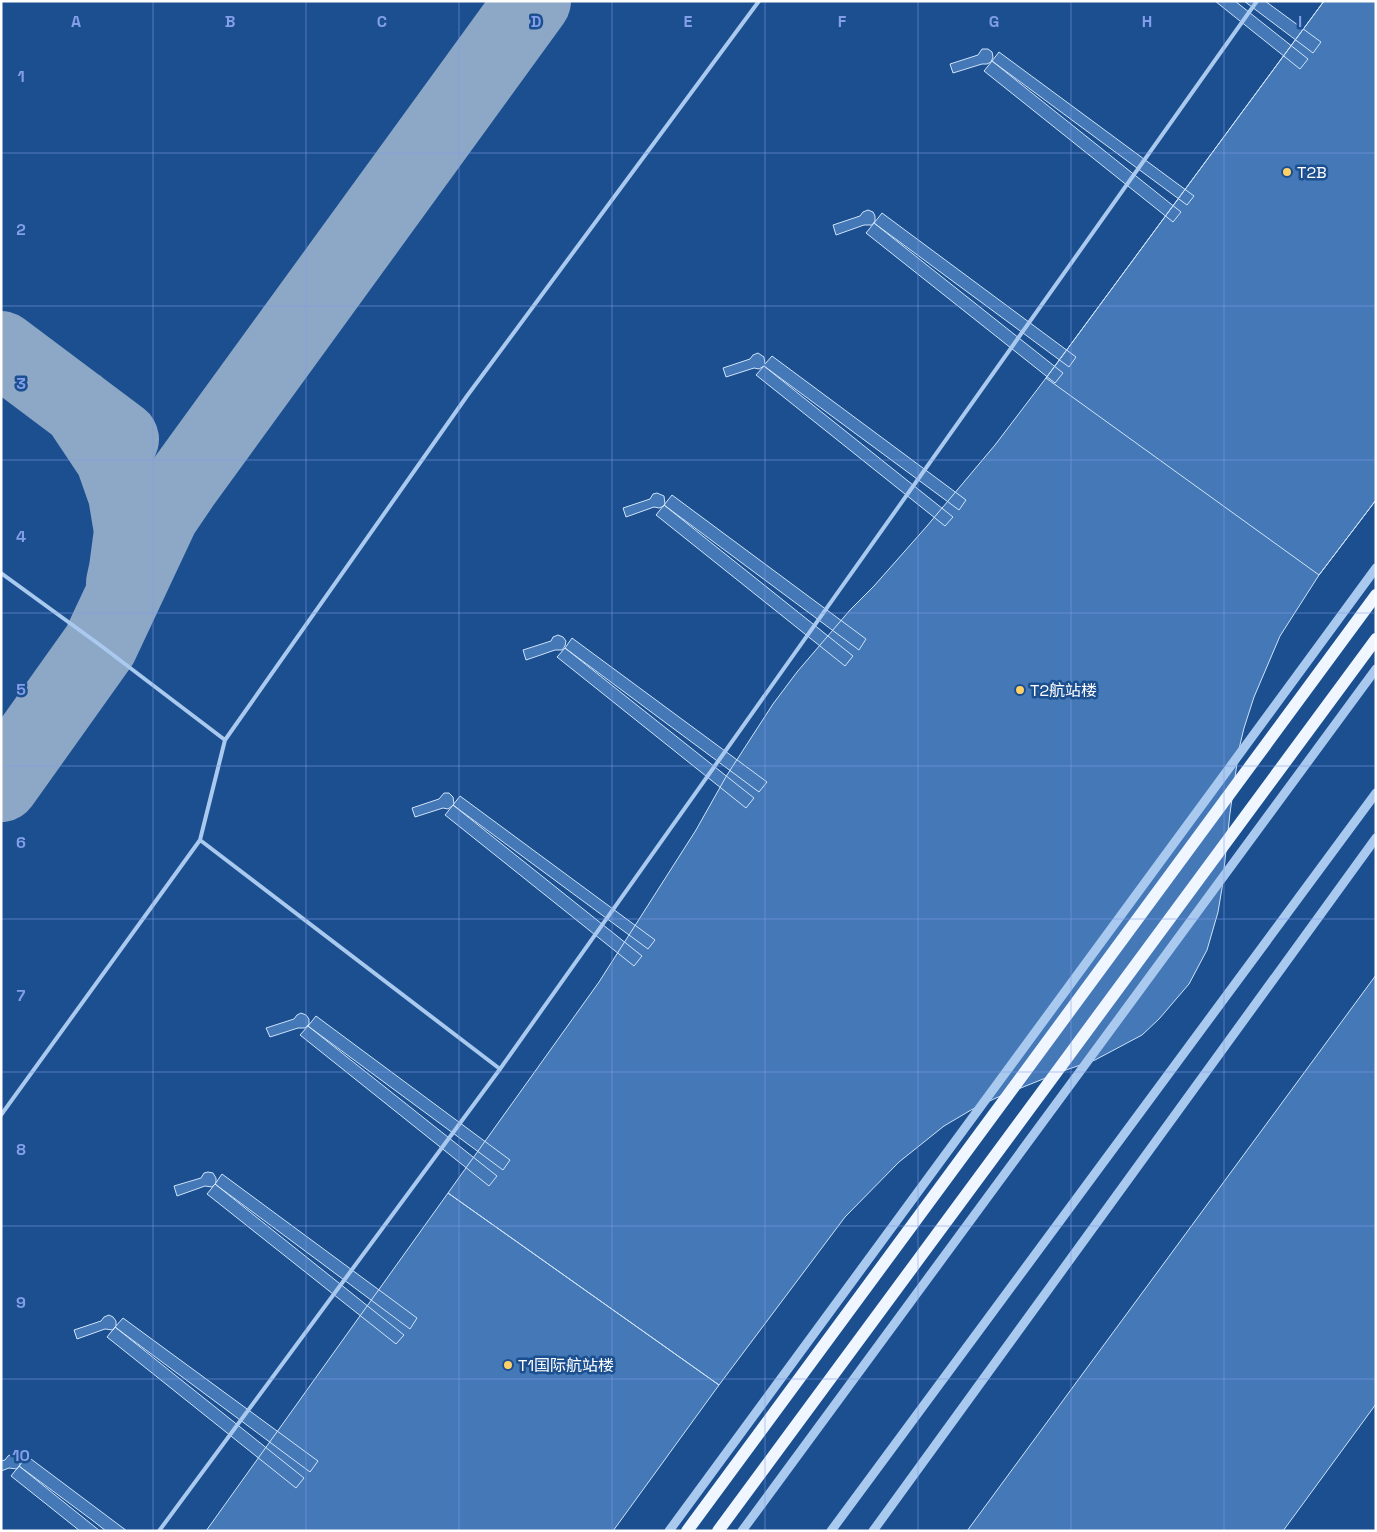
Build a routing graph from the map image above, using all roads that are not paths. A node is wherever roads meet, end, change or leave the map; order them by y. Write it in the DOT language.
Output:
graph roads {
  1 [pos="759,1"];
  2 [pos="1257,1"];
  3 [pos="1376,568"];
  4 [pos="1,573"];
  5 [pos="1376,595"];
  6 [pos="1376,639"];
  7 [pos="1376,669"];
  8 [pos="225,740"];
  9 [pos="1376,793"];
  10 [pos="1376,838"];
  11 [pos="200,840"];
  12 [pos="500,1069"];
  13 [pos="1,1115"];
  14 [pos="159,1531"];
  15 [pos="669,1531"];
  16 [pos="687,1531"];
  17 [pos="718,1531"];
  18 [pos="742,1531"];
  19 [pos="831,1531"];
  20 [pos="873,1531"];
  1 -- 8 [label="lane"];
  2 -- 12 [label="lane"];
  3 -- 15 [label="street"];
  4 -- 8 [label="lane"];
  5 -- 16 [label="main road"];
  6 -- 17 [label="main road"];
  7 -- 18 [label="street"];
  8 -- 11 [label="lane"];
  9 -- 19 [label="street"];
  10 -- 20 [label="street"];
  11 -- 12 [label="lane"];
  11 -- 13 [label="lane"];
  12 -- 14 [label="lane"];
}
